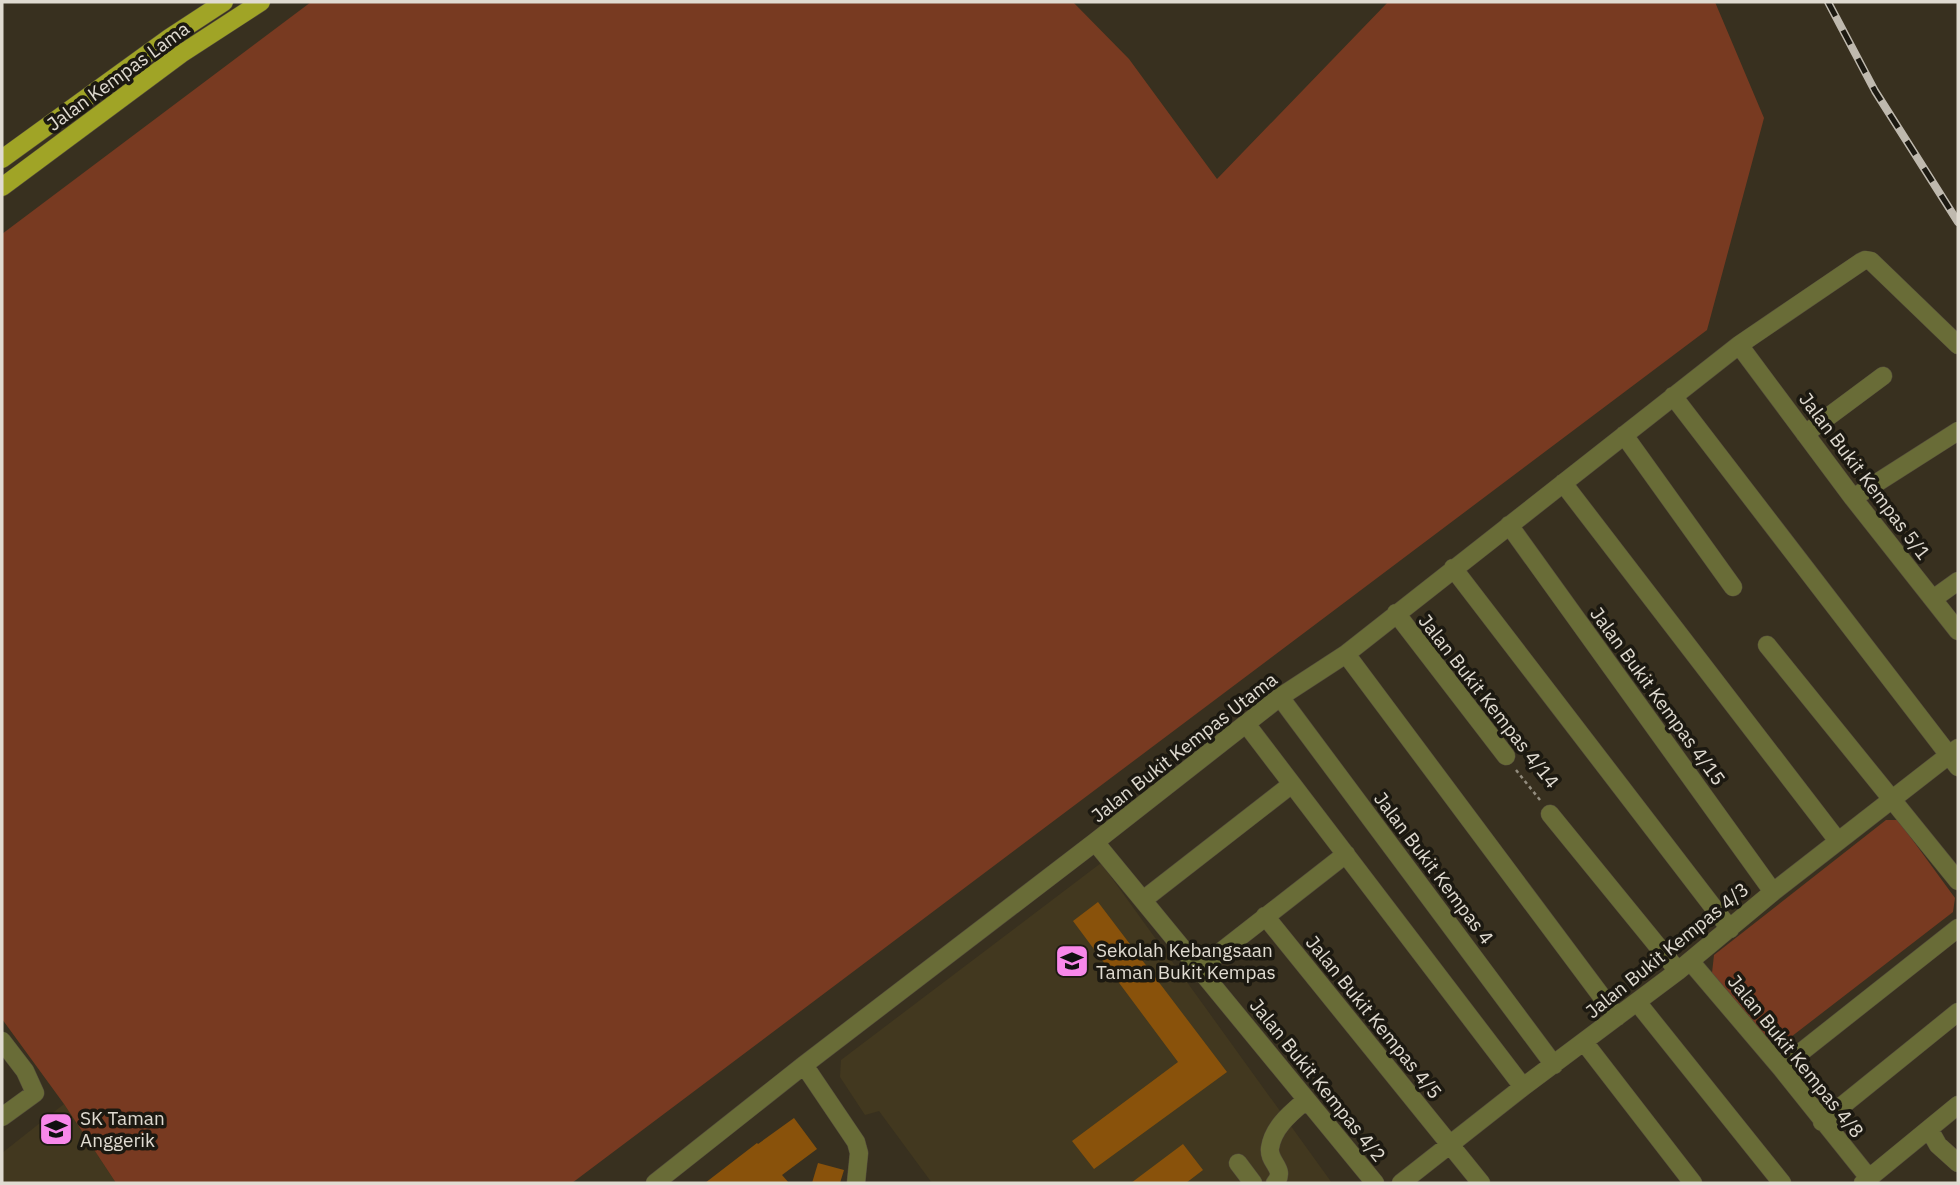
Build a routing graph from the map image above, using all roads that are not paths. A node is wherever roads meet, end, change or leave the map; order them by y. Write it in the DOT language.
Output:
graph roads {
  1 [pos="224,2"];
  2 [pos="261,2"];
  3 [pos="2,159"];
  4 [pos="2,187"];
  5 [pos="1739,345"];
  6 [pos="1958,345"];
  7 [pos="1883,376"];
  8 [pos="1674,396"];
  9 [pos="1958,431"];
  10 [pos="1805,434"];
  11 [pos="1624,435"];
  12 [pos="1563,483"];
  13 [pos="1853,498"];
  14 [pos="1509,525"];
  15 [pos="1453,568"];
  16 [pos="1958,582"];
  17 [pos="1733,587"];
  18 [pos="1933,599"];
  19 [pos="1396,613"];
  20 [pos="1958,631"];
  21 [pos="1767,645"];
  22 [pos="1346,654"];
  23 [pos="1280,697"];
  24 [pos="1247,725"];
  25 [pos="1506,756"];
  26 [pos="1955,757"];
  27 [pos="1292,784"];
  28 [pos="1892,798"];
  29 [pos="1550,814"];
  30 [pos="1838,841"];
  31 [pos="1095,842"];
  32 [pos="1346,855"];
  33 [pos="1958,881"];
  34 [pos="1773,892"];
  35 [pos="1143,900"];
  36 [pos="1265,916"];
  37 [pos="1958,928"];
  38 [pos="1730,929"];
  39 [pos="1684,966"];
  40 [pos="1200,968"];
  41 [pos="1637,1002"];
  42 [pos="1958,1012"];
  43 [pos="1617,1017"];
  44 [pos="2,1041"];
  45 [pos="1584,1042"];
  46 [pos="804,1065"];
  47 [pos="1553,1065"];
  48 [pos="1781,1068"];
  49 [pos="1523,1087"];
  50 [pos="1306,1100"];
  51 [pos="1958,1105"];
  52 [pos="2,1117"];
  53 [pos="1822,1122"];
  54 [pos="1929,1129"];
  55 [pos="1450,1145"];
  56 [pos="1238,1163"];
  57 [pos="1958,1163"];
  58 [pos="1866,1181"];
  59 [pos="655,1183"];
  60 [pos="856,1183"];
  61 [pos="1253,1183"];
  62 [pos="1275,1183"];
  63 [pos="1375,1183"];
  64 [pos="1401,1183"];
  65 [pos="1481,1183"];
  66 [pos="1693,1183"];
  67 [pos="1782,1183"];
  1 -- 3 [label="main road, Jalan Kempas Lama"];
  2 -- 4 [label="main road, Jalan Kempas Lama"];
  5 -- 6 [label="street, Jalan Bukit Kempas Utama"];
  5 -- 8 [label="street, Jalan Bukit Kempas Utama"];
  5 -- 10 [label="street, Jalan Bukit Kempas 5/1"];
  7 -- 10 [label="street"];
  8 -- 11 [label="street, Jalan Bukit Kempas Utama"];
  8 -- 26 [label="street"];
  9 -- 13 [label="street"];
  10 -- 13 [label="street, Jalan Bukit Kempas 5/1"];
  11 -- 12 [label="street, Jalan Bukit Kempas Utama"];
  11 -- 17 [label="street"];
  12 -- 14 [label="street, Jalan Bukit Kempas Utama"];
  12 -- 30 [label="street"];
  13 -- 18 [label="street, Jalan Bukit Kempas 5/1"];
  14 -- 15 [label="street, Jalan Bukit Kempas Utama"];
  14 -- 34 [label="street, Jalan Bukit Kempas 4/15"];
  15 -- 19 [label="street, Jalan Bukit Kempas Utama"];
  15 -- 38 [label="street"];
  16 -- 18 [label="street"];
  18 -- 20 [label="street, Jalan Bukit Kempas 5/1"];
  19 -- 22 [label="street, Jalan Bukit Kempas Utama"];
  19 -- 25 [label="street, Jalan Bukit Kempas 4/14"];
  21 -- 28 [label="street"];
  22 -- 23 [label="street, Jalan Bukit Kempas Utama"];
  22 -- 43 [label="street"];
  23 -- 24 [label="street, Jalan Bukit Kempas Utama"];
  23 -- 47 [label="street, Jalan Bukit Kempas 4"];
  24 -- 27 [label="street"];
  24 -- 31 [label="street, Jalan Bukit Kempas Utama"];
  26 -- 28 [label="street, Jalan Bukit Kempas 4/3"];
  27 -- 32 [label="street"];
  27 -- 35 [label="street"];
  28 -- 30 [label="street, Jalan Bukit Kempas 4/3"];
  28 -- 33 [label="street"];
  29 -- 39 [label="street, Jalan Bukit Kempas 4/8"];
  30 -- 34 [label="street, Jalan Bukit Kempas 4/3"];
  31 -- 35 [label="street, Jalan Bukit Kempas 4/2"];
  31 -- 46 [label="street, Jalan Bukit Kempas Utama"];
  32 -- 36 [label="street"];
  32 -- 49 [label="street"];
  34 -- 38 [label="street, Jalan Bukit Kempas 4/3"];
  35 -- 40 [label="street, Jalan Bukit Kempas 4/2"];
  36 -- 40 [label="street"];
  36 -- 55 [label="street, Jalan Bukit Kempas 4/5"];
  37 -- 48 [label="street"];
  38 -- 39 [label="street, Jalan Bukit Kempas 4/3"];
  39 -- 41 [label="street, Jalan Bukit Kempas 4/3"];
  39 -- 48 [label="street, Jalan Bukit Kempas 4/8"];
  40 -- 50 [label="street, Jalan Bukit Kempas 4/2"];
  41 -- 43 [label="street, Jalan Bukit Kempas 4/3"];
  41 -- 67 [label="street"];
  42 -- 53 [label="street"];
  43 -- 45 [label="street, Jalan Bukit Kempas 4/3"];
  44 -- 52 [label="street"];
  45 -- 47 [label="street, Jalan Bukit Kempas 4/3"];
  45 -- 66 [label="street"];
  46 -- 59 [label="street, Jalan Bukit Kempas Utama"];
  46 -- 60 [label="street"];
  47 -- 49 [label="street, Jalan Bukit Kempas 4/3"];
  48 -- 53 [label="street, Jalan Bukit Kempas 4/8"];
  49 -- 55 [label="street, Jalan Bukit Kempas 4/3"];
  50 -- 62 [label="street"];
  50 -- 63 [label="street, Jalan Bukit Kempas 4/2"];
  51 -- 54 [label="street"];
  53 -- 58 [label="street, Jalan Bukit Kempas 4/8"];
  54 -- 57 [label="street"];
  54 -- 58 [label="street"];
  55 -- 64 [label="street, Jalan Bukit Kempas 4/3"];
  55 -- 65 [label="street, Jalan Bukit Kempas 4/5"];
  56 -- 61 [label="street"];
}
